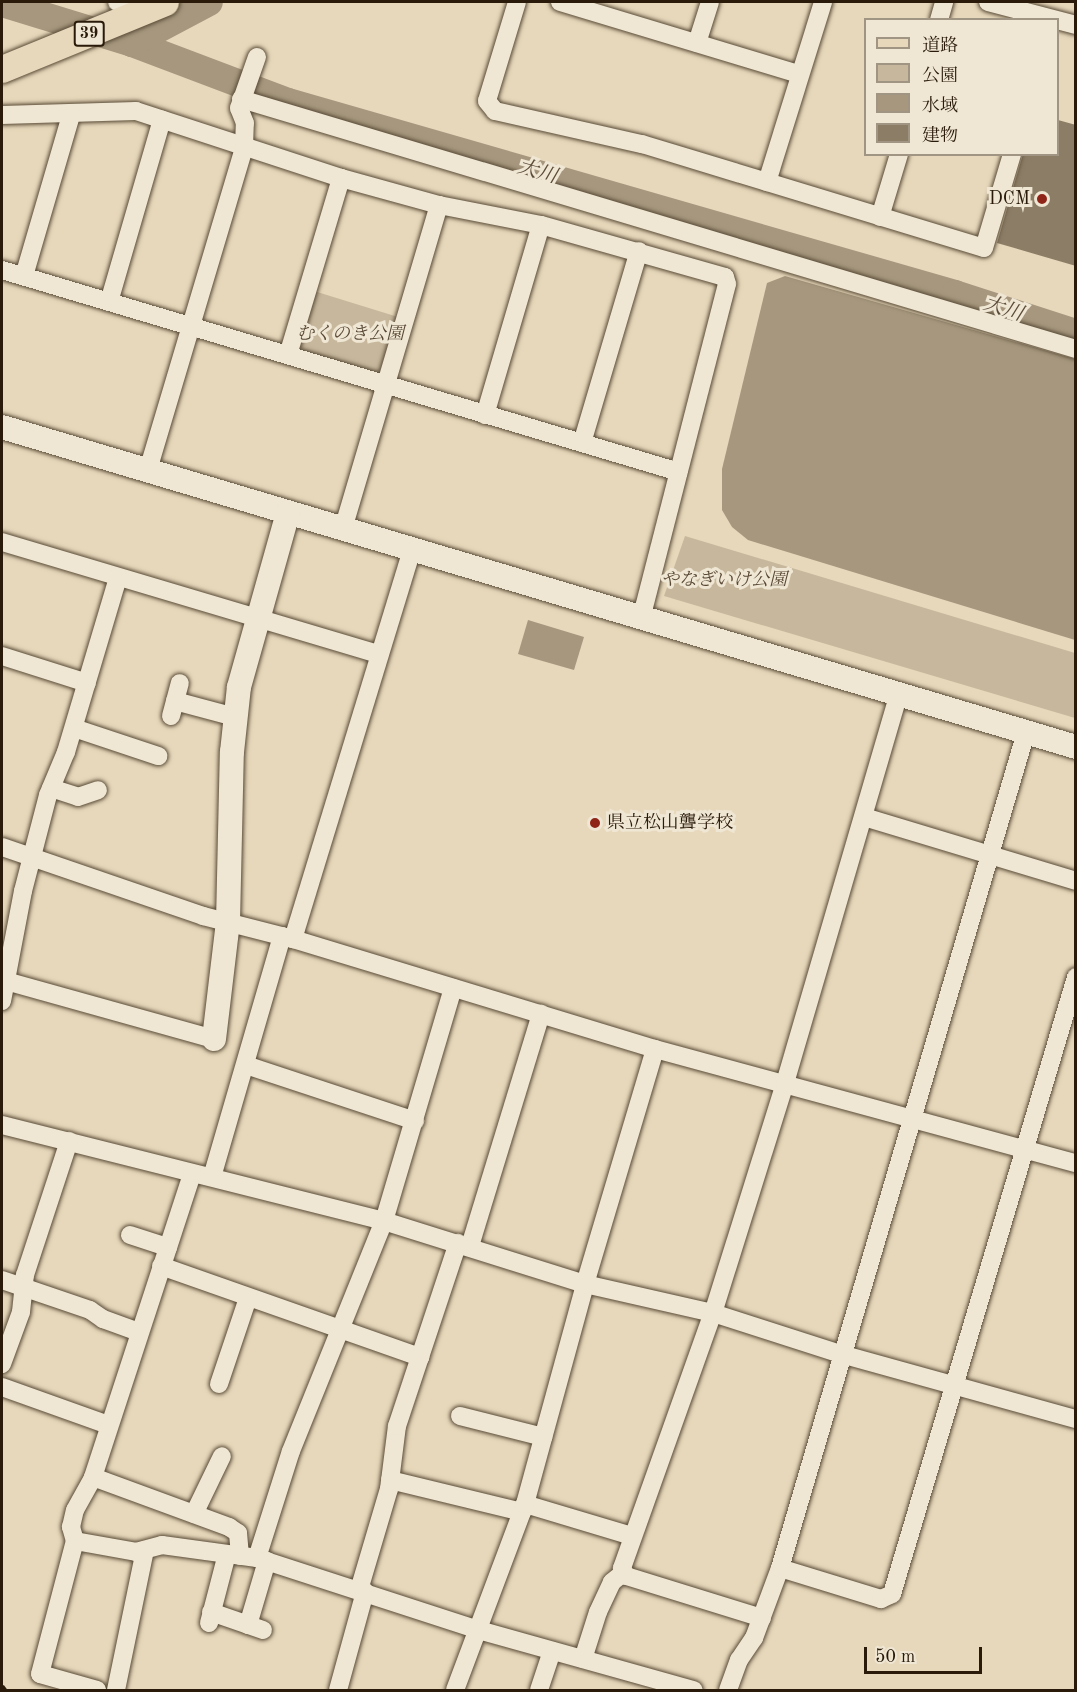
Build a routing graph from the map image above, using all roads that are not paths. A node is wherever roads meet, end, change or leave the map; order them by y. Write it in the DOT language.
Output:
graph roads {
  1 [pos="117,2"];
  2 [pos="517,2"];
  3 [pos="560,2"];
  4 [pos="710,2"];
  5 [pos="823,2"];
  6 [pos="944,2"];
  7 [pos="988,2"];
  8 [pos="156,5"];
  9 [pos="1054,13"];
  10 [pos="940,18"];
  11 [pos="1076,25"];
  12 [pos="697,43"];
  13 [pos="257,57"];
  14 [pos="2,69"];
  15 [pos="799,74"];
  16 [pos="246,88"];
  17 [pos="2,115"];
  18 [pos="71,115"];
  19 [pos="162,120"];
  20 [pos="244,147"];
  21 [pos="898,156"];
  22 [pos="1011,156"];
  23 [pos="341,178"];
  24 [pos="767,182"];
  25 [pos="439,205"];
  26 [pos="880,217"];
  27 [pos="541,225"];
  28 [pos="639,251"];
  29 [pos="2,270"];
  30 [pos="24,276"];
  31 [pos="108,302"];
  32 [pos="190,326"];
  33 [pos="1076,349"];
  34 [pos="288,355"];
  35 [pos="386,385"];
  36 [pos="485,415"];
  37 [pos="2,427"];
  38 [pos="582,443"];
  39 [pos="148,470"];
  40 [pos="679,472"];
  41 [pos="288,513"];
  42 [pos="343,529"];
  43 [pos="2,542"];
  44 [pos="412,549"];
  45 [pos="118,578"];
  46 [pos="256,617"];
  47 [pos="641,618"];
  48 [pos="378,654"];
  49 [pos="2,656"];
  50 [pos="87,683"];
  51 [pos="899,694"];
  52 [pos="175,700"];
  53 [pos="235,717"];
  54 [pos="74,728"];
  55 [pos="1026,732"];
  56 [pos="1076,747"];
  57 [pos="158,756"];
  58 [pos="51,788"];
  59 [pos="98,790"];
  60 [pos="864,817"];
  61 [pos="2,847"];
  62 [pos="990,855"];
  63 [pos="32,857"];
  64 [pos="1076,881"];
  65 [pos="228,922"];
  66 [pos="288,937"];
  67 [pos="1076,978"];
  68 [pos="6,981"];
  69 [pos="453,988"];
  70 [pos="2,1001"];
  71 [pos="541,1014"];
  72 [pos="214,1039"];
  73 [pos="655,1049"];
  74 [pos="246,1065"];
  75 [pos="786,1083"];
  76 [pos="911,1118"];
  77 [pos="415,1121"];
  78 [pos="2,1125"];
  79 [pos="69,1141"];
  80 [pos="1024,1149"];
  81 [pos="1076,1163"];
  82 [pos="192,1174"];
  83 [pos="212,1177"];
  84 [pos="384,1221"];
  85 [pos="130,1235"];
  86 [pos="464,1245"];
  87 [pos="168,1247"];
  88 [pos="161,1266"];
  89 [pos="2,1280"];
  90 [pos="585,1284"];
  91 [pos="23,1287"];
  92 [pos="248,1298"];
  93 [pos="713,1313"];
  94 [pos="341,1331"];
  95 [pos="139,1332"];
  96 [pos="841,1354"];
  97 [pos="420,1358"];
  98 [pos="2,1364"];
  99 [pos="219,1384"];
  100 [pos="953,1385"];
  101 [pos="2,1387"];
  102 [pos="460,1416"];
  103 [pos="1076,1419"];
  104 [pos="108,1425"];
  105 [pos="543,1437"];
  106 [pos="222,1456"];
  107 [pos="93,1477"];
  108 [pos="390,1480"];
  109 [pos="524,1508"];
  110 [pos="194,1514"];
  111 [pos="632,1536"];
  112 [pos="75,1541"];
  113 [pos="145,1550"];
  114 [pos="248,1557"];
  115 [pos="780,1568"];
  116 [pos="622,1573"];
  117 [pos="362,1591"];
  118 [pos="762,1618"];
  119 [pos="475,1629"];
  120 [pos="552,1651"];
  121 [pos="583,1659"];
  122 [pos="97,1690"];
  123 [pos="116,1690"];
  124 [pos="338,1690"];
  125 [pos="455,1690"];
  126 [pos="539,1690"];
  127 [pos="694,1690"];
  128 [pos="728,1690"];
  1 -- 8 [label="street"];
  2 -- 24 [label="street"];
  3 -- 12 [label="street"];
  4 -- 12 [label="street"];
  5 -- 15 [label="street"];
  6 -- 10 [label="street"];
  7 -- 9 [label="street"];
  8 -- 14 [label="main road, 39"];
  9 -- 11 [label="street"];
  12 -- 15 [label="street"];
  13 -- 16 [label="street"];
  15 -- 24 [label="street"];
  16 -- 20 [label="street"];
  16 -- 33 [label="street"];
  17 -- 18 [label="street"];
  18 -- 19 [label="street"];
  18 -- 30 [label="street"];
  19 -- 20 [label="street"];
  19 -- 31 [label="street"];
  20 -- 23 [label="street"];
  20 -- 32 [label="street"];
  21 -- 26 [label="street"];
  22 -- 26 [label="street"];
  23 -- 25 [label="street"];
  23 -- 34 [label="street"];
  24 -- 26 [label="street"];
  25 -- 27 [label="street"];
  25 -- 35 [label="street"];
  27 -- 28 [label="street"];
  27 -- 36 [label="street"];
  28 -- 38 [label="street"];
  28 -- 40 [label="street"];
  29 -- 30 [label="street"];
  30 -- 31 [label="street"];
  31 -- 32 [label="street"];
  32 -- 34 [label="street"];
  32 -- 39 [label="street"];
  34 -- 35 [label="street"];
  35 -- 36 [label="street"];
  35 -- 42 [label="street"];
  36 -- 38 [label="street"];
  37 -- 39 [label="street"];
  38 -- 40 [label="street"];
  39 -- 41 [label="street"];
  40 -- 47 [label="street"];
  41 -- 42 [label="street"];
  41 -- 46 [label="street"];
  42 -- 44 [label="street"];
  43 -- 45 [label="street"];
  44 -- 47 [label="street"];
  44 -- 48 [label="street"];
  45 -- 46 [label="street"];
  45 -- 50 [label="street"];
  46 -- 48 [label="street"];
  46 -- 53 [label="street"];
  47 -- 51 [label="street"];
  48 -- 66 [label="street"];
  49 -- 50 [label="street"];
  50 -- 54 [label="street"];
  51 -- 55 [label="street"];
  51 -- 60 [label="street"];
  52 -- 53 [label="street"];
  53 -- 65 [label="street"];
  54 -- 57 [label="street"];
  54 -- 58 [label="street"];
  55 -- 56 [label="street"];
  55 -- 62 [label="street"];
  58 -- 59 [label="street"];
  58 -- 63 [label="street"];
  60 -- 62 [label="street"];
  60 -- 75 [label="street"];
  61 -- 63 [label="street"];
  62 -- 64 [label="street"];
  62 -- 76 [label="street"];
  63 -- 65 [label="street"];
  63 -- 68 [label="street"];
  65 -- 66 [label="street"];
  65 -- 72 [label="street"];
  66 -- 69 [label="street"];
  66 -- 74 [label="street"];
  67 -- 80 [label="street"];
  68 -- 70 [label="street"];
  68 -- 72 [label="street"];
  69 -- 71 [label="street"];
  69 -- 77 [label="street"];
  71 -- 73 [label="street"];
  71 -- 86 [label="street"];
  73 -- 75 [label="street"];
  73 -- 90 [label="street"];
  74 -- 77 [label="street"];
  74 -- 83 [label="street"];
  75 -- 76 [label="street"];
  75 -- 93 [label="street"];
  76 -- 80 [label="street"];
  76 -- 96 [label="street"];
  77 -- 84 [label="street"];
  78 -- 79 [label="street"];
  79 -- 82 [label="street"];
  79 -- 91 [label="street"];
  80 -- 81 [label="street"];
  80 -- 100 [label="street"];
  82 -- 83 [label="street"];
  82 -- 87 [label="street"];
  83 -- 84 [label="street"];
  84 -- 86 [label="street"];
  84 -- 94 [label="street"];
  85 -- 87 [label="street"];
  86 -- 90 [label="street"];
  86 -- 97 [label="street"];
  87 -- 88 [label="street"];
  88 -- 92 [label="street"];
  88 -- 95 [label="street"];
  89 -- 91 [label="street"];
  90 -- 93 [label="street"];
  90 -- 105 [label="street"];
  91 -- 95 [label="street"];
  91 -- 98 [label="street"];
  92 -- 94 [label="street"];
  92 -- 99 [label="street"];
  93 -- 96 [label="street"];
  93 -- 111 [label="street"];
  94 -- 97 [label="street"];
  94 -- 114 [label="street"];
  95 -- 104 [label="street"];
  96 -- 100 [label="street"];
  96 -- 115 [label="street"];
  97 -- 108 [label="street"];
  100 -- 103 [label="street"];
  100 -- 115 [label="street"];
  101 -- 104 [label="street"];
  102 -- 105 [label="street"];
  104 -- 107 [label="street"];
  105 -- 109 [label="street"];
  106 -- 110 [label="street"];
  107 -- 110 [label="street"];
  107 -- 112 [label="street"];
  108 -- 109 [label="street"];
  108 -- 117 [label="street"];
  109 -- 111 [label="street"];
  109 -- 119 [label="street"];
  110 -- 114 [label="street"];
  111 -- 116 [label="street"];
  112 -- 113 [label="street"];
  112 -- 122 [label="street"];
  113 -- 114 [label="street"];
  113 -- 123 [label="street"];
  114 -- 114 [label="street"];
  114 -- 117 [label="street"];
  115 -- 118 [label="street"];
  116 -- 118 [label="street"];
  116 -- 121 [label="street"];
  117 -- 119 [label="street"];
  117 -- 124 [label="street"];
  118 -- 128 [label="street"];
  119 -- 120 [label="street"];
  119 -- 125 [label="street"];
  120 -- 121 [label="street"];
  120 -- 126 [label="street"];
  121 -- 127 [label="street"];
}
